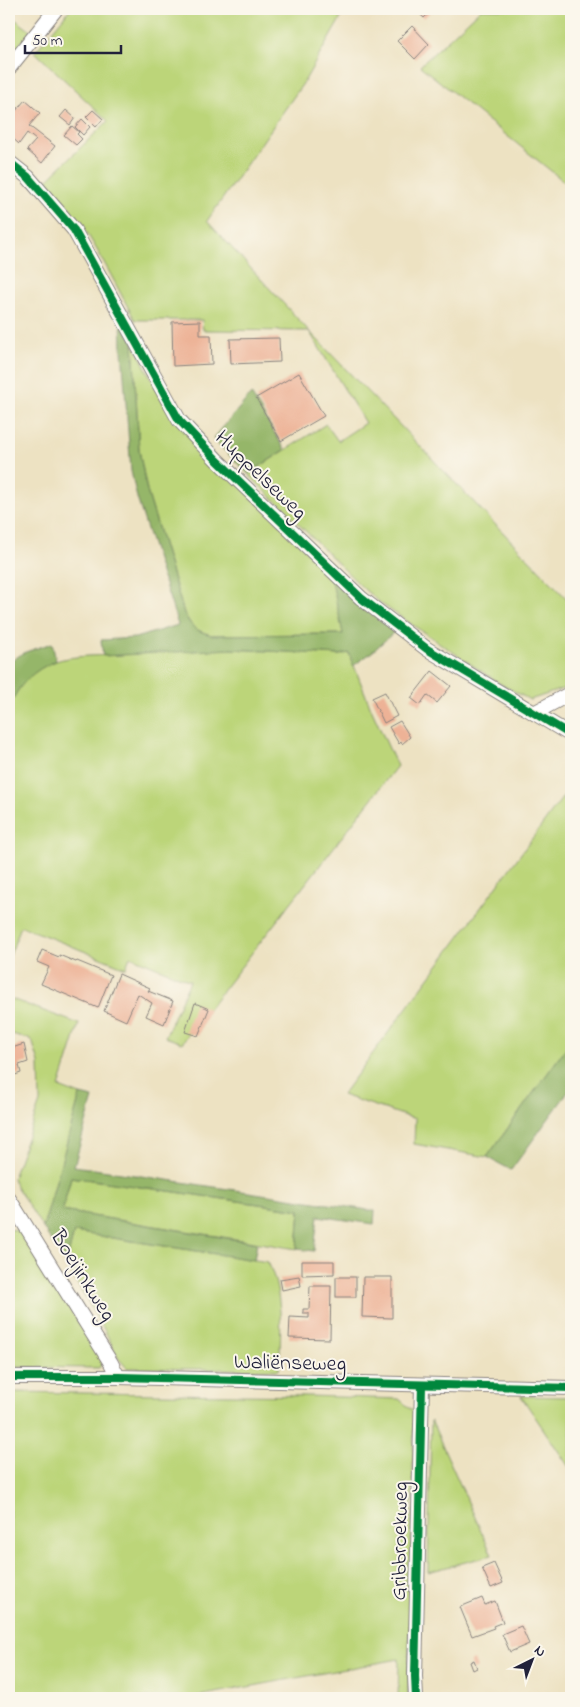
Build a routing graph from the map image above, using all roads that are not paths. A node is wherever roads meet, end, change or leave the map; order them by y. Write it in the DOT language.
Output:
graph roads {
  1 [pos="56,9"];
  2 [pos="9,68"];
  3 [pos="9,162"];
  4 [pos="571,692"];
  5 [pos="534,714"];
  6 [pos="571,735"];
  7 [pos="9,1199"];
  8 [pos="9,1377"];
  9 [pos="118,1377"];
  10 [pos="422,1385"];
  11 [pos="571,1388"];
  12 [pos="416,1698"];
  1 -- 2 [label="street"];
  3 -- 5 [label="street, Huppelseweg"];
  4 -- 5 [label="street"];
  5 -- 6 [label="street, Huppelseweg"];
  7 -- 9 [label="street, Boeijinkweg"];
  8 -- 9 [label="street, Waliënseweg"];
  9 -- 10 [label="street, Waliënseweg"];
  10 -- 11 [label="street, Waliënseweg"];
  10 -- 12 [label="street, Gribbroekweg"];
}
